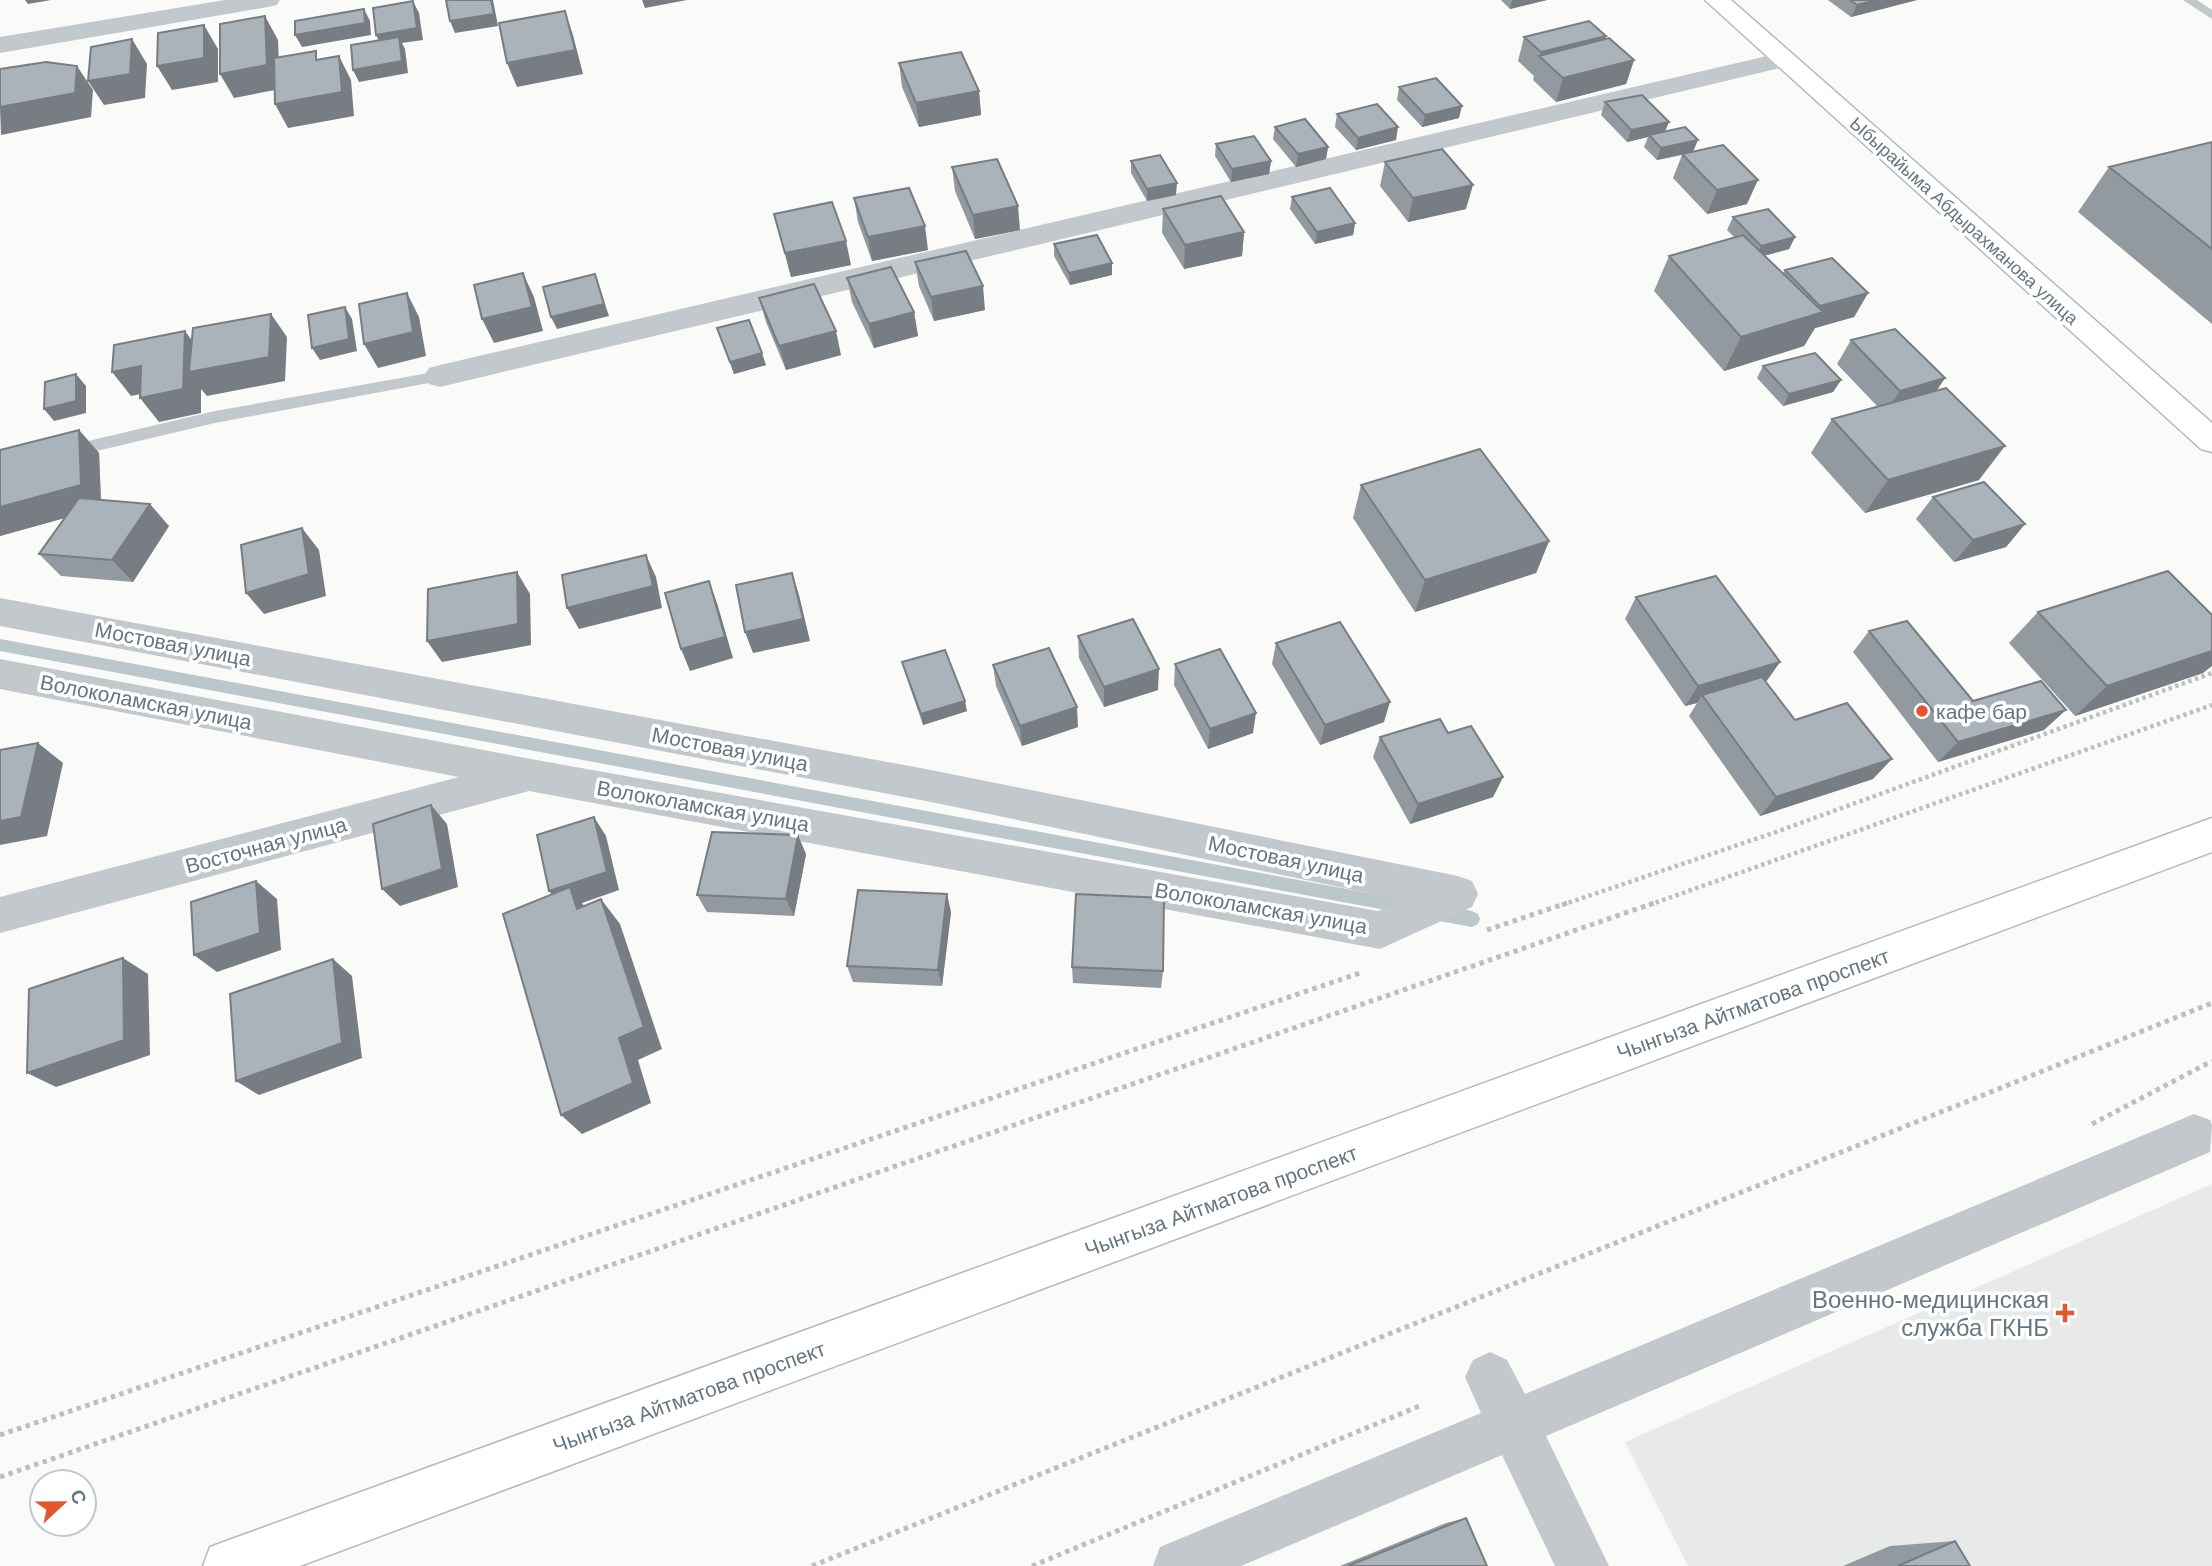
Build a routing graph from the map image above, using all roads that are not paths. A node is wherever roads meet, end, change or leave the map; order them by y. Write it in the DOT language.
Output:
graph roads {
  1 [pos="268,0"];
  2 [pos="1717,0"];
  3 [pos="2189,0"];
  4 [pos="2212,15"];
  5 [pos="0,45"];
  6 [pos="1784,60"];
  7 [pos="440,376"];
  8 [pos="2212,441"];
  9 [pos="54,455"];
  10 [pos="0,612"];
  11 [pos="0,674"];
  12 [pos="531,775"];
  13 [pos="2211,837"];
  14 [pos="1458,894"];
  15 [pos="0,915"];
  16 [pos="2194,1136"];
  17 [pos="1490,1377"];
  18 [pos="1515,1424"];
  19 [pos="229,1566"];
  20 [pos="1179,1566"];
  21 [pos="1583,1566"];
  1 -- 5 [label="street"];
  2 -- 6 [label="main road, Ыбырайыма Абдырахманова улица"];
  3 -- 4 [label="lane"];
  6 -- 7 [label="street"];
  6 -- 8 [label="main road, Ыбырайыма Абдырахманова улица"];
  7 -- 9 [label="lane"];
  10 -- 14 [label="street, Мостовая улица"];
  11 -- 12 [label="street, Волоколамская улица"];
  12 -- 14 [label="street, Волоколамская улица"];
  12 -- 15 [label="street, Восточная улица"];
  13 -- 19 [label="main road, Чынгыза Айтматова проспект"];
  16 -- 18 [label="street"];
  17 -- 18 [label="street"];
  18 -- 20 [label="street"];
  18 -- 21 [label="street"];
}
